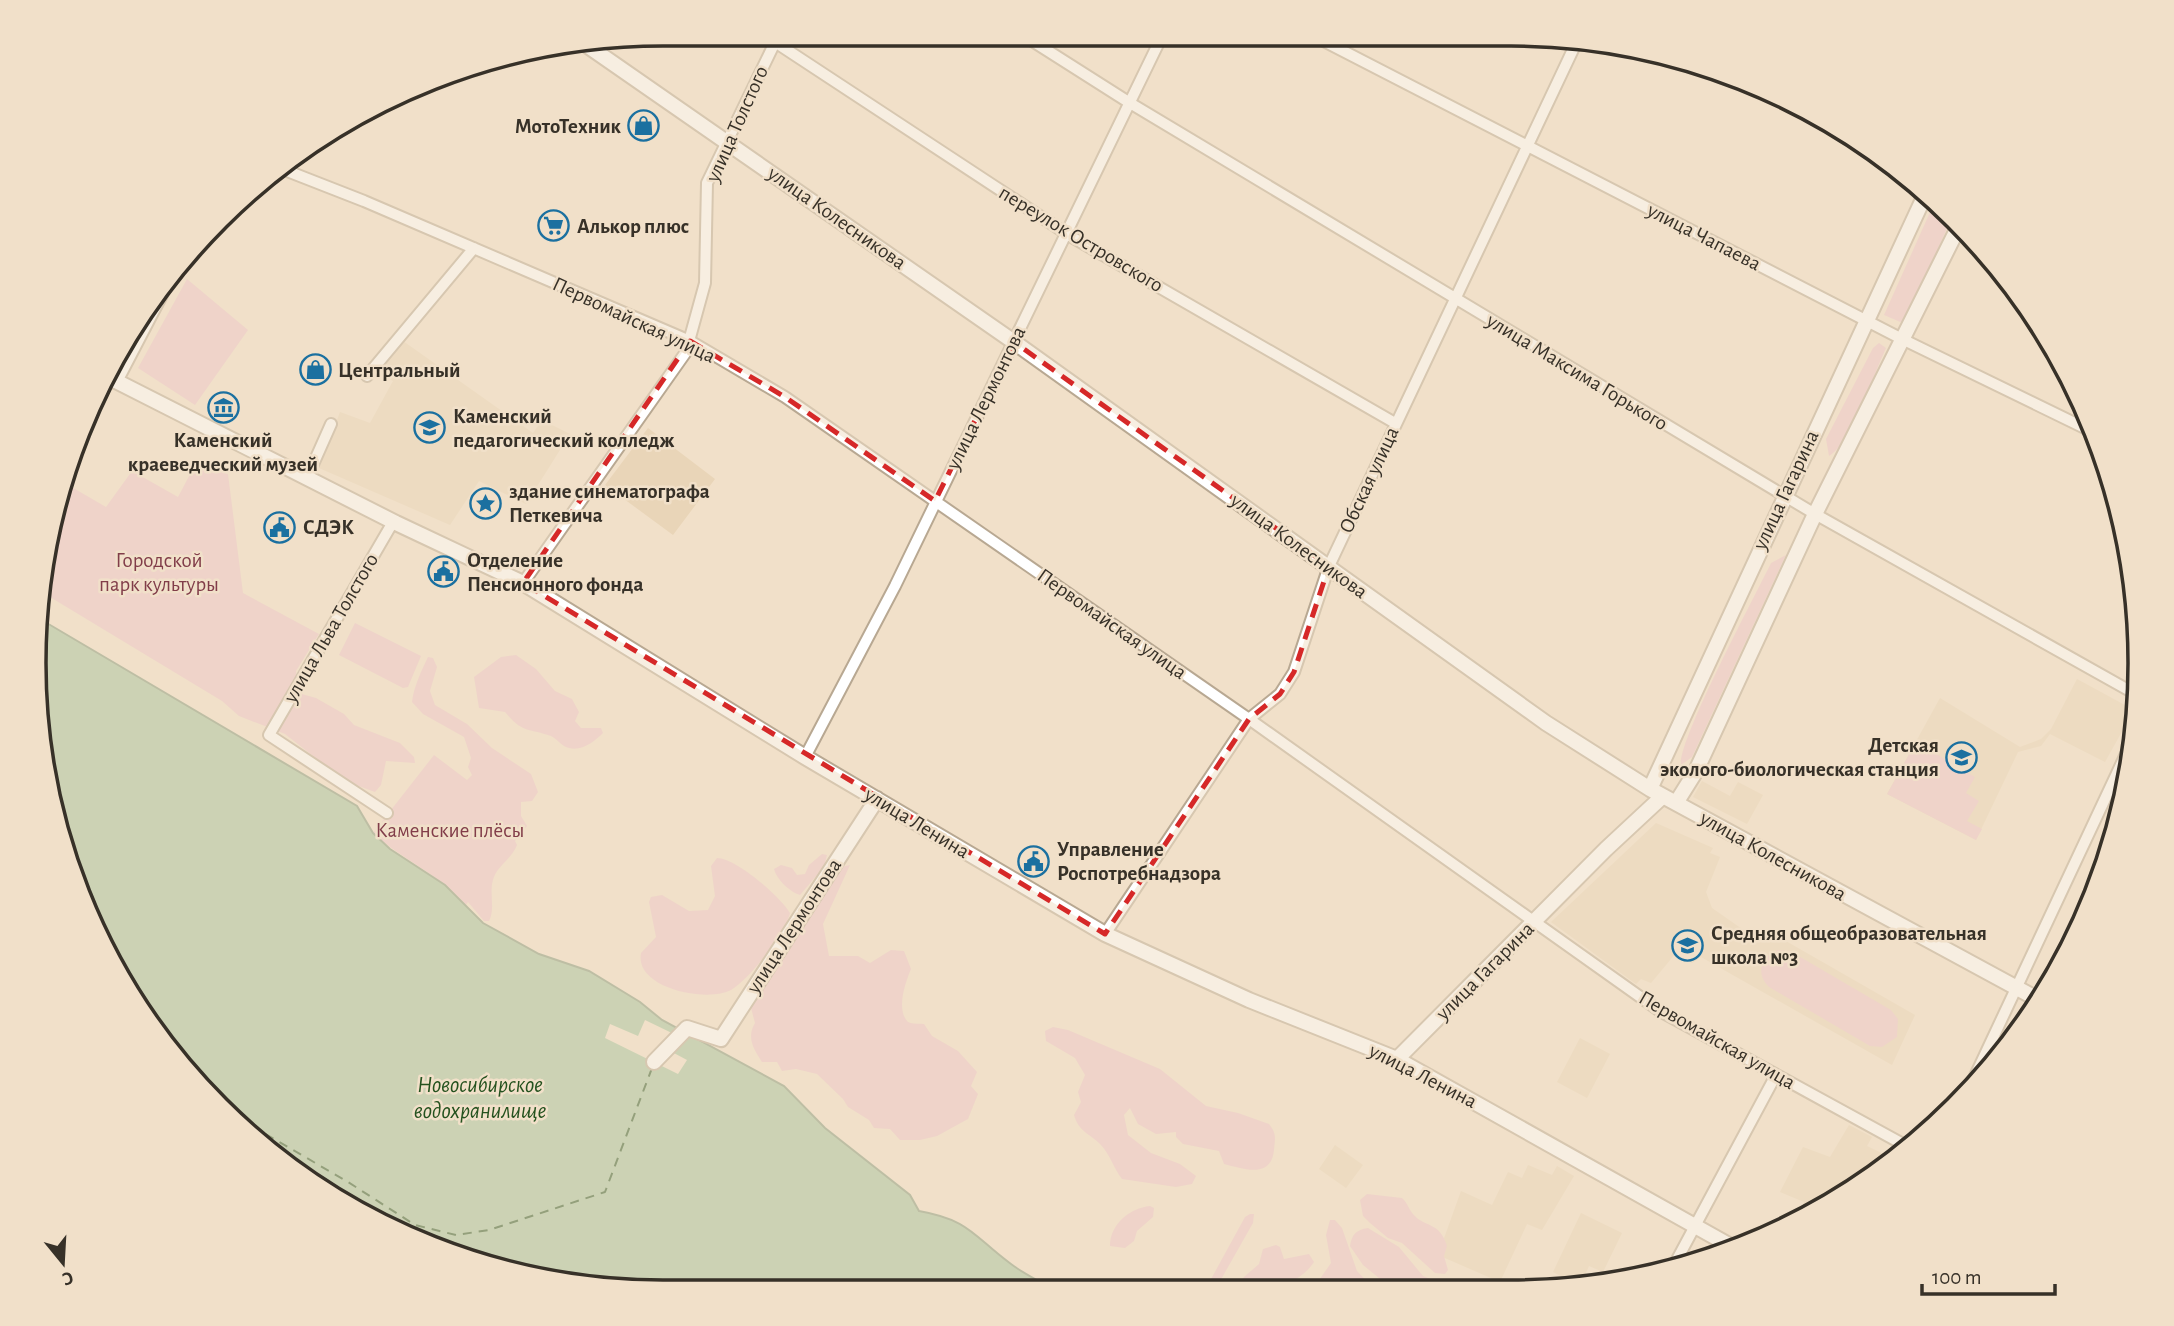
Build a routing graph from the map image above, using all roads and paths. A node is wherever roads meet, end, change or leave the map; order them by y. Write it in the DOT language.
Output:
graph roads {
  1 [pos="774,45"];
  2 [pos="787,45"];
  3 [pos="1039,45"];
  4 [pos="1158,45"];
  5 [pos="1332,45"];
  6 [pos="1573,49"];
  7 [pos="594,50"];
  8 [pos="1130,103"];
  9 [pos="728,141"];
  10 [pos="1527,146"];
  11 [pos="289,172"];
  12 [pos="1922,202"];
  13 [pos="1067,234"];
  14 [pos="1955,234"];
  15 [pos="474,248"];
  16 [pos="1454,299"];
  17 [pos="1867,321"];
  18 [pos="1902,339"];
  19 [pos="690,341"];
  20 [pos="1014,342"];
  21 [pos="367,376"];
  22 [pos="114,381"];
  23 [pos="1395,423"];
  24 [pos="331,424"];
  25 [pos="2081,426"];
  26 [pos="307,478"];
  27 [pos="1783,495"];
  28 [pos="935,501"];
  29 [pos="1815,514"];
  30 [pos="393,522"];
  31 [pos="1329,566"];
  32 [pos="523,583"];
  33 [pos="2127,689"];
  34 [pos="1249,719"];
  35 [pos="805,757"];
  36 [pos="2119,768"];
  37 [pos="1663,796"];
  38 [pos="877,799"];
  39 [pos="387,813"];
  40 [pos="1534,922"];
  41 [pos="1105,934"];
  42 [pos="2016,988"];
  43 [pos="2031,996"];
  44 [pos="1397,1059"];
  45 [pos="654,1062"];
  46 [pos="1981,1063"];
  47 [pos="1776,1075"];
  48 [pos="1900,1142"];
  49 [pos="1695,1225"];
  50 [pos="1724,1242"];
  51 [pos="1678,1257"];
  1 -- 9 [label="street, улица Толстого"];
  2 -- 13 [label="street, переулок Островского"];
  3 -- 8 [label="street, улица Максима Горького"];
  4 -- 8 [label="street, улица Лермонтова"];
  5 -- 10 [label="street, улица Чапаева"];
  6 -- 10 [label="street, Обская улица"];
  7 -- 9 [label="street, улица Колесникова"];
  8 -- 13 [label="street, улица Лермонтова"];
  8 -- 16 [label="street, улица Максима Горького"];
  9 -- 19 [label="street, улица Толстого"];
  9 -- 20 [label="street, улица Колесникова"];
  10 -- 16 [label="street, Обская улица"];
  10 -- 17 [label="street, улица Чапаева"];
  11 -- 15 [label="street, Первомайская улица"];
  12 -- 17 [label="street, улица Гагарина"];
  13 -- 20 [label="street, улица Лермонтова"];
  13 -- 23 [label="street, переулок Островского"];
  14 -- 18 [label="street, улица Гагарина"];
  15 -- 19 [label="street, Первомайская улица"];
  15 -- 21 [label="street"];
  16 -- 23 [label="street, Обская улица"];
  16 -- 27 [label="street, улица Максима Горького"];
  17 -- 18 [label="street, улица Чапаева"];
  17 -- 27 [label="street, улица Гагарина"];
  18 -- 25 [label="street, улица Чапаева"];
  18 -- 29 [label="street, улица Гагарина"];
  19 -- 28 [label="street, Первомайская улица"];
  19 -- 32 [label="street, улица Толстого"];
  20 -- 28 [label="street, улица Лермонтова"];
  20 -- 31 [label="street, улица Колесникова"];
  22 -- 26 [label="street, улица Ленина"];
  23 -- 31 [label="street, Обская улица"];
  24 -- 26 [label="street"];
  26 -- 30 [label="street, улица Ленина"];
  27 -- 29 [label="street, улица Максима Горького"];
  27 -- 37 [label="street, улица Гагарина"];
  28 -- 34 [label="street, Первомайская улица"];
  28 -- 35 [label="street, улица Лермонтова"];
  29 -- 33 [label="street, улица Максима Горького"];
  29 -- 37 [label="street, улица Гагарина"];
  30 -- 32 [label="street, улица Ленина"];
  30 -- 39 [label="street, улица Льва Толстого"];
  31 -- 34 [label="street, Обская улица"];
  31 -- 37 [label="street, улица Колесникова"];
  32 -- 35 [label="street, улица Ленина"];
  34 -- 40 [label="street, Первомайская улица"];
  34 -- 41 [label="street, Обская улица"];
  35 -- 38 [label="street, улица Ленина"];
  36 -- 42 [label="street"];
  37 -- 40 [label="street, улица Гагарина"];
  37 -- 42 [label="street, улица Колесникова"];
  38 -- 41 [label="street, улица Ленина"];
  38 -- 45 [label="street, улица Лермонтова"];
  40 -- 44 [label="street, улица Гагарина"];
  40 -- 47 [label="street, Первомайская улица"];
  41 -- 44 [label="street, улица Ленина"];
  42 -- 43 [label="street, улица Колесникова"];
  42 -- 46 [label="street"];
  44 -- 49 [label="street, улица Ленина"];
  47 -- 48 [label="street, Первомайская улица"];
  47 -- 49 [label="street"];
  49 -- 50 [label="street, улица Ленина"];
  49 -- 51 [label="street"];
}
